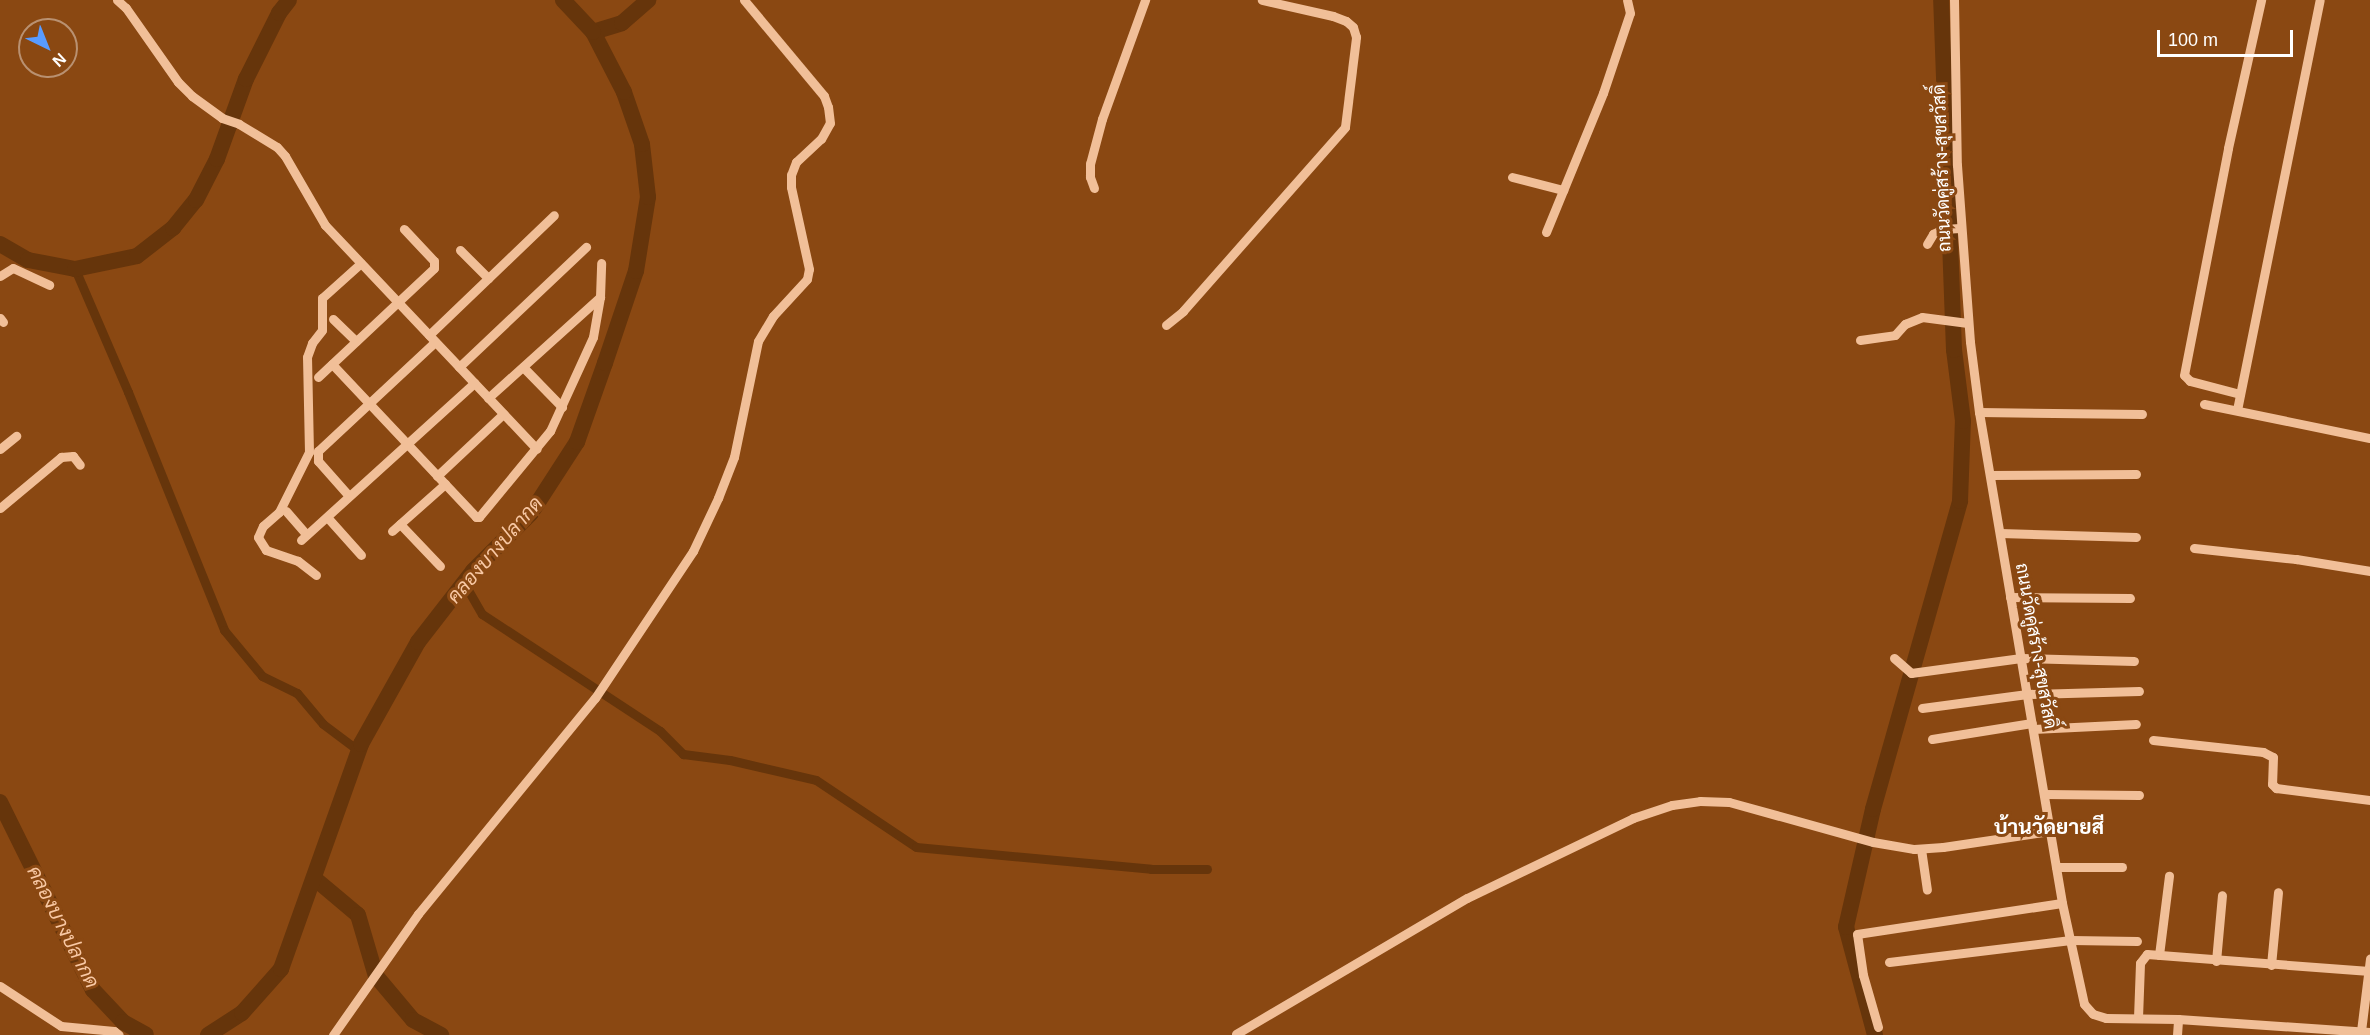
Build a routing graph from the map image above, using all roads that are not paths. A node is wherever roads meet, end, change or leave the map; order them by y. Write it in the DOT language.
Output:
graph roads {
  1 [pos="117,0"];
  2 [pos="744,0"];
  3 [pos="1145,0"];
  4 [pos="1262,0"];
  5 [pos="1627,0"];
  6 [pos="1954,0"];
  7 [pos="2261,0"];
  8 [pos="2320,0"];
  9 [pos="1512,177"];
  10 [pos="1094,188"];
  11 [pos="1563,189"];
  12 [pos="554,215"];
  13 [pos="1952,228"];
  14 [pos="404,229"];
  15 [pos="1546,232"];
  16 [pos="1927,244"];
  17 [pos="586,247"];
  18 [pos="460,250"];
  19 [pos="361,263"];
  20 [pos="601,263"];
  21 [pos="0,276"];
  22 [pos="488,278"];
  23 [pos="49,285"];
  24 [pos="600,297"];
  25 [pos="398,302"];
  26 [pos="333,319"];
  27 [pos="1964,323"];
  28 [pos="1166,325"];
  29 [pos="432,339"];
  30 [pos="1860,340"];
  31 [pos="356,341"];
  32 [pos="332,364"];
  33 [pos="459,367"];
  34 [pos="523,367"];
  35 [pos="318,377"];
  36 [pos="474,383"];
  37 [pos="2240,394"];
  38 [pos="488,398"];
  39 [pos="369,402"];
  40 [pos="2204,404"];
  41 [pos="562,406"];
  42 [pos="2236,410"];
  43 [pos="1979,412"];
  44 [pos="503,414"];
  45 [pos="2142,414"];
  46 [pos="16,436"];
  47 [pos="2370,438"];
  48 [pos="406,443"];
  49 [pos="0,449"];
  50 [pos="537,450"];
  51 [pos="80,465"];
  52 [pos="2136,474"];
  53 [pos="1990,475"];
  54 [pos="437,476"];
  55 [pos="445,484"];
  56 [pos="349,496"];
  57 [pos="0,508"];
  58 [pos="286,511"];
  59 [pos="327,517"];
  60 [pos="2000,533"];
  61 [pos="2136,537"];
  62 [pos="2194,548"];
  63 [pos="361,555"];
  64 [pos="440,566"];
  65 [pos="2370,571"];
  66 [pos="316,575"];
  67 [pos="2010,597"];
  68 [pos="2130,598"];
  69 [pos="1894,658"];
  70 [pos="2021,658"];
  71 [pos="2134,661"];
  72 [pos="2139,691"];
  73 [pos="2027,694"];
  74 [pos="1922,708"];
  75 [pos="2136,724"];
  76 [pos="2032,726"];
  77 [pos="1932,739"];
  78 [pos="2153,740"];
  79 [pos="2044,794"];
  80 [pos="2139,795"];
  81 [pos="2370,800"];
  82 [pos="2050,831"];
  83 [pos="1921,849"];
  84 [pos="2056,867"];
  85 [pos="2122,867"];
  86 [pos="2169,876"];
  87 [pos="1927,890"];
  88 [pos="2278,892"];
  89 [pos="2222,894"];
  90 [pos="2062,903"];
  91 [pos="2071,940"];
  92 [pos="2137,941"];
  93 [pos="2159,956"];
  94 [pos="2370,959"];
  95 [pos="2216,961"];
  96 [pos="1889,962"];
  97 [pos="2271,965"];
  98 [pos="2369,971"];
  99 [pos="0,986"];
  100 [pos="2138,1018"];
  101 [pos="2178,1019"];
  102 [pos="1878,1027"];
  103 [pos="2366,1031"];
  104 [pos="1236,1034"];
  105 [pos="119,1035"];
  106 [pos="333,1035"];
  107 [pos="2177,1035"];
  1 -- 19 [label="street"];
  2 -- 106 [label="street"];
  3 -- 10 [label="street"];
  4 -- 28 [label="street"];
  5 -- 11 [label="street"];
  6 -- 13 [label="street, ถนนวัดคู่สร้าง-สุขสวัสดิ์"];
  7 -- 37 [label="street"];
  8 -- 37 [label="street"];
  9 -- 11 [label="street"];
  11 -- 15 [label="street"];
  12 -- 22 [label="street"];
  13 -- 16 [label="street"];
  13 -- 27 [label="street, ถนนวัดคู่สร้าง-สุขสวัสดิ์"];
  14 -- 25 [label="street"];
  17 -- 33 [label="street"];
  18 -- 22 [label="street"];
  19 -- 25 [label="street"];
  19 -- 66 [label="street"];
  20 -- 24 [label="street"];
  21 -- 23 [label="street"];
  22 -- 29 [label="street"];
  24 -- 34 [label="street"];
  24 -- 41 [label="street"];
  25 -- 29 [label="street"];
  25 -- 31 [label="street"];
  26 -- 31 [label="street"];
  27 -- 30 [label="street"];
  27 -- 43 [label="street, ถนนวัดคู่สร้าง-สุขสวัสดิ์"];
  29 -- 33 [label="street"];
  29 -- 39 [label="street"];
  31 -- 32 [label="street"];
  32 -- 35 [label="street"];
  32 -- 39 [label="street"];
  33 -- 36 [label="street"];
  34 -- 38 [label="street"];
  34 -- 41 [label="street"];
  36 -- 38 [label="street"];
  36 -- 48 [label="street"];
  37 -- 42 [label="street"];
  38 -- 44 [label="street"];
  39 -- 48 [label="street"];
  39 -- 56 [label="street"];
  40 -- 42 [label="street"];
  41 -- 50 [label="street"];
  42 -- 47 [label="street"];
  43 -- 45 [label="street"];
  43 -- 53 [label="street, ถนนวัดคู่สร้าง-สุขสวัสดิ์"];
  44 -- 50 [label="street"];
  44 -- 54 [label="street"];
  46 -- 49 [label="street"];
  48 -- 54 [label="street"];
  48 -- 56 [label="street"];
  50 -- 55 [label="street"];
  51 -- 57 [label="street"];
  52 -- 53 [label="street"];
  53 -- 60 [label="street, ถนนวัดคู่สร้าง-สุขสวัสดิ์"];
  54 -- 55 [label="street"];
  55 -- 64 [label="street"];
  56 -- 59 [label="street"];
  58 -- 59 [label="street"];
  59 -- 63 [label="street"];
  60 -- 61 [label="street"];
  60 -- 67 [label="street, ถนนวัดคู่สร้าง-สุขสวัสดิ์"];
  62 -- 65 [label="street"];
  67 -- 68 [label="street"];
  67 -- 70 [label="street, ถนนวัดคู่สร้าง-สุขสวัสดิ์"];
  69 -- 70 [label="street"];
  70 -- 71 [label="street"];
  70 -- 73 [label="street, ถนนวัดคู่สร้าง-สุขสวัสดิ์"];
  72 -- 73 [label="street"];
  73 -- 74 [label="street"];
  73 -- 76 [label="street, ถนนวัดคู่สร้าง-สุขสวัสดิ์"];
  75 -- 76 [label="street"];
  76 -- 77 [label="street"];
  76 -- 79 [label="street, ถนนวัดคู่สร้าง-สุขสวัสดิ์"];
  78 -- 81 [label="street"];
  79 -- 80 [label="street"];
  79 -- 82 [label="street, ถนนวัดคู่สร้าง-สุขสวัสดิ์"];
  82 -- 83 [label="street"];
  82 -- 84 [label="street, ถนนวัดคู่สร้าง-สุขสวัสดิ์"];
  83 -- 87 [label="street"];
  83 -- 104 [label="street"];
  84 -- 85 [label="street"];
  84 -- 90 [label="street, ถนนวัดคู่สร้าง-สุขสวัสดิ์"];
  86 -- 93 [label="street"];
  88 -- 97 [label="street"];
  89 -- 95 [label="street"];
  90 -- 91 [label="street, ถนนวัดคู่สร้าง-สุขสวัสดิ์"];
  90 -- 102 [label="street"];
  91 -- 92 [label="street"];
  91 -- 96 [label="street"];
  91 -- 100 [label="street, ถนนวัดคู่สร้าง-สุขสวัสดิ์"];
  93 -- 95 [label="street"];
  93 -- 100 [label="street"];
  94 -- 98 [label="street"];
  95 -- 97 [label="street"];
  97 -- 98 [label="street"];
  98 -- 103 [label="street"];
  99 -- 105 [label="street"];
  100 -- 101 [label="street, ถนนวัดคู่สร้าง-สุขสวัสดิ์"];
  101 -- 103 [label="street, ถนนวัดคู่สร้าง-สุขสวัสดิ์"];
  101 -- 107 [label="street"];
}
